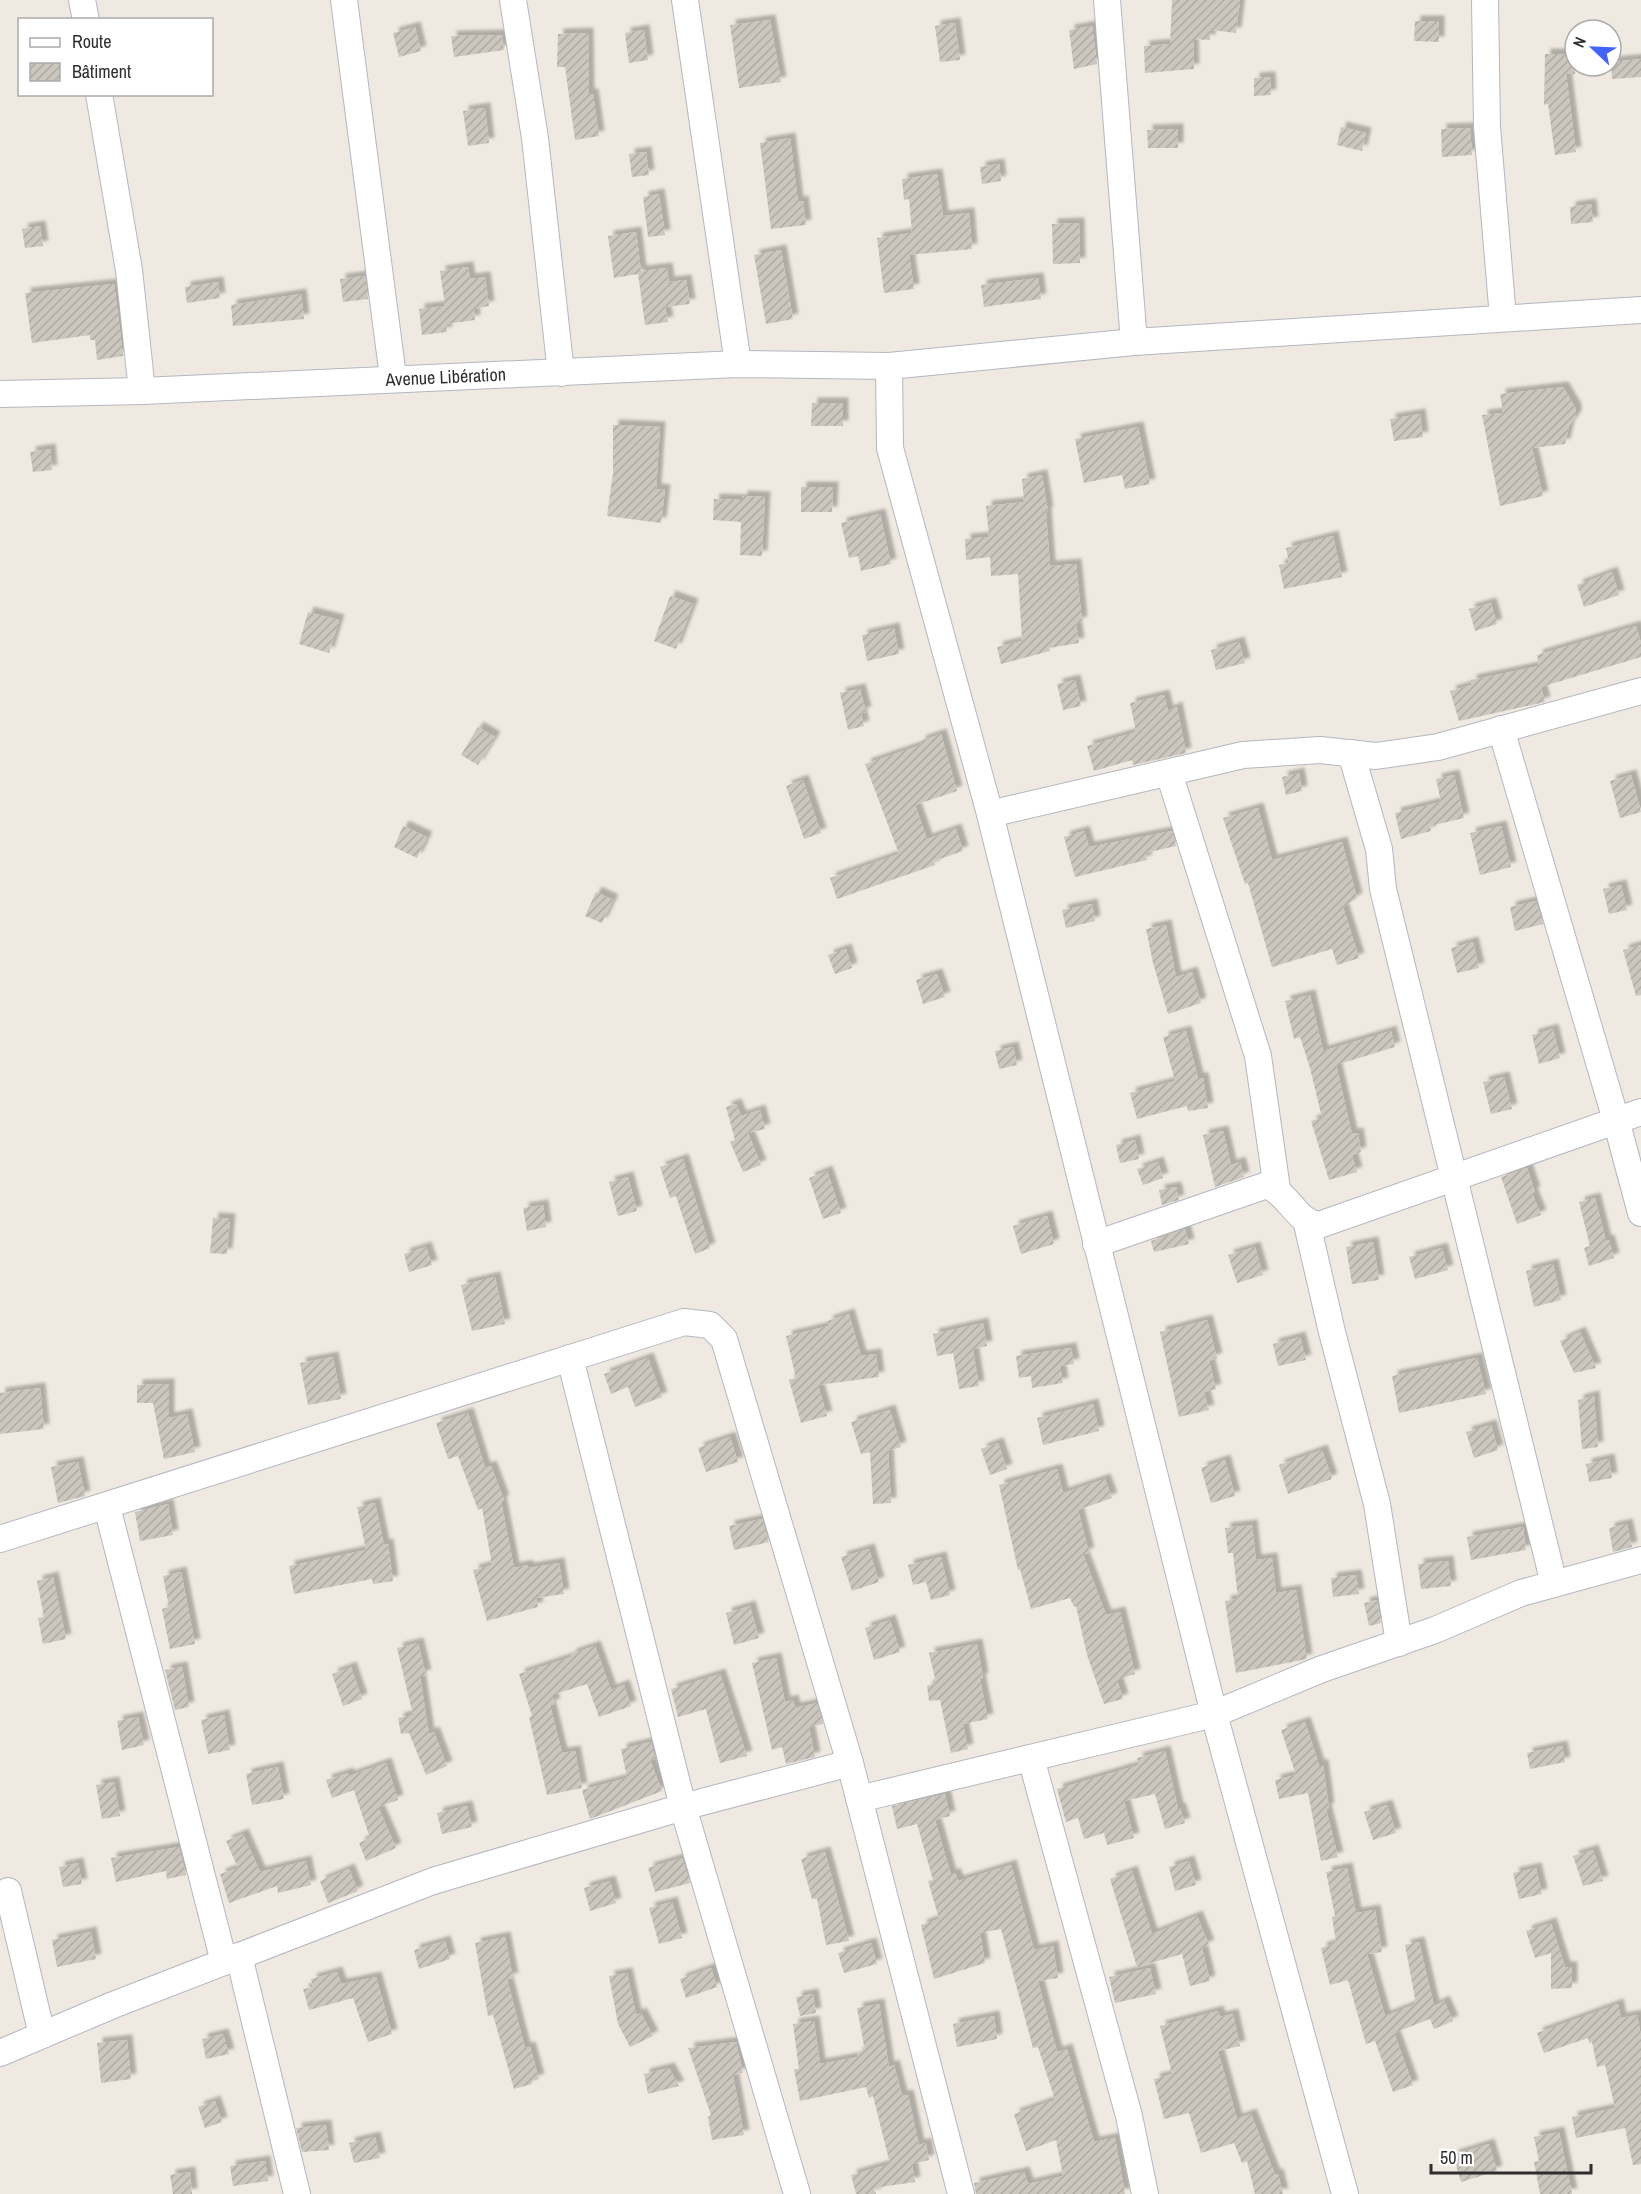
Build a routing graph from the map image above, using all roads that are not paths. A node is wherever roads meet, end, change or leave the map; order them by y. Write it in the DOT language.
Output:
graph roads {
  1 [pos="82,0"];
  2 [pos="344,0"];
  3 [pos="513,0"];
  4 [pos="685,0"];
  5 [pos="1107,0"];
  6 [pos="1485,0"];
  7 [pos="86,18"];
  8 [pos="99,96"];
  9 [pos="1641,310"];
  10 [pos="1503,318"];
  11 [pos="1134,342"];
  12 [pos="738,364"];
  13 [pos="889,366"];
  14 [pos="561,373"];
  15 [pos="393,377"];
  16 [pos="142,391"];
  17 [pos="0,394"];
  18 [pos="1641,691"];
  19 [pos="1501,729"];
  20 [pos="1351,753"];
  21 [pos="1169,772"];
  22 [pos="990,814"];
  23 [pos="1641,1112"];
  24 [pos="1616,1120"];
  25 [pos="1455,1177"];
  26 [pos="1277,1189"];
  27 [pos="1641,1214"];
  28 [pos="1307,1224"];
  29 [pos="1096,1244"];
  30 [pos="570,1358"];
  31 [pos="107,1507"];
  32 [pos="0,1539"];
  33 [pos="1641,1560"];
  34 [pos="1554,1584"];
  35 [pos="1399,1643"];
  36 [pos="1214,1714"];
  37 [pos="1031,1758"];
  38 [pos="850,1763"];
  39 [pos="859,1799"];
  40 [pos="683,1808"];
  41 [pos="8,1891"];
  42 [pos="232,1959"];
  43 [pos="42,2035"];
  44 [pos="0,2053"];
  45 [pos="297,2194"];
  46 [pos="797,2194"];
  47 [pos="961,2194"];
  48 [pos="1145,2194"];
  49 [pos="1345,2194"];
  1 -- 7 [label="street"];
  2 -- 15 [label="street"];
  3 -- 14 [label="street"];
  4 -- 12 [label="street"];
  5 -- 11 [label="street"];
  6 -- 10 [label="street"];
  8 -- 16 [label="street"];
  9 -- 10 [label="street, Avenue Libération"];
  10 -- 11 [label="street, Avenue Libération"];
  11 -- 13 [label="street, Avenue Libération"];
  12 -- 13 [label="street, Avenue Libération"];
  12 -- 14 [label="street, Avenue Libération"];
  13 -- 22 [label="street"];
  14 -- 15 [label="street, Avenue Libération"];
  15 -- 16 [label="street, Avenue Libération"];
  16 -- 17 [label="street, Avenue Libération"];
  18 -- 19 [label="street"];
  19 -- 20 [label="street"];
  19 -- 24 [label="street"];
  20 -- 21 [label="street"];
  20 -- 25 [label="street"];
  21 -- 22 [label="street"];
  21 -- 26 [label="street"];
  22 -- 29 [label="street"];
  23 -- 24 [label="street"];
  24 -- 25 [label="street"];
  24 -- 27 [label="street"];
  25 -- 28 [label="street"];
  25 -- 34 [label="street"];
  26 -- 28 [label="street"];
  26 -- 29 [label="street"];
  28 -- 35 [label="street"];
  29 -- 36 [label="street"];
  30 -- 31 [label="street"];
  30 -- 38 [label="street"];
  30 -- 40 [label="street"];
  31 -- 32 [label="street"];
  31 -- 42 [label="street"];
  33 -- 34 [label="street"];
  34 -- 35 [label="street"];
  35 -- 36 [label="street"];
  36 -- 37 [label="street"];
  36 -- 49 [label="street"];
  37 -- 39 [label="street"];
  37 -- 48 [label="street"];
  38 -- 39 [label="street"];
  38 -- 40 [label="street"];
  39 -- 47 [label="street"];
  40 -- 42 [label="street"];
  40 -- 46 [label="street"];
  41 -- 43 [label="street"];
  42 -- 43 [label="street"];
  42 -- 45 [label="street"];
  43 -- 44 [label="street"];
}
